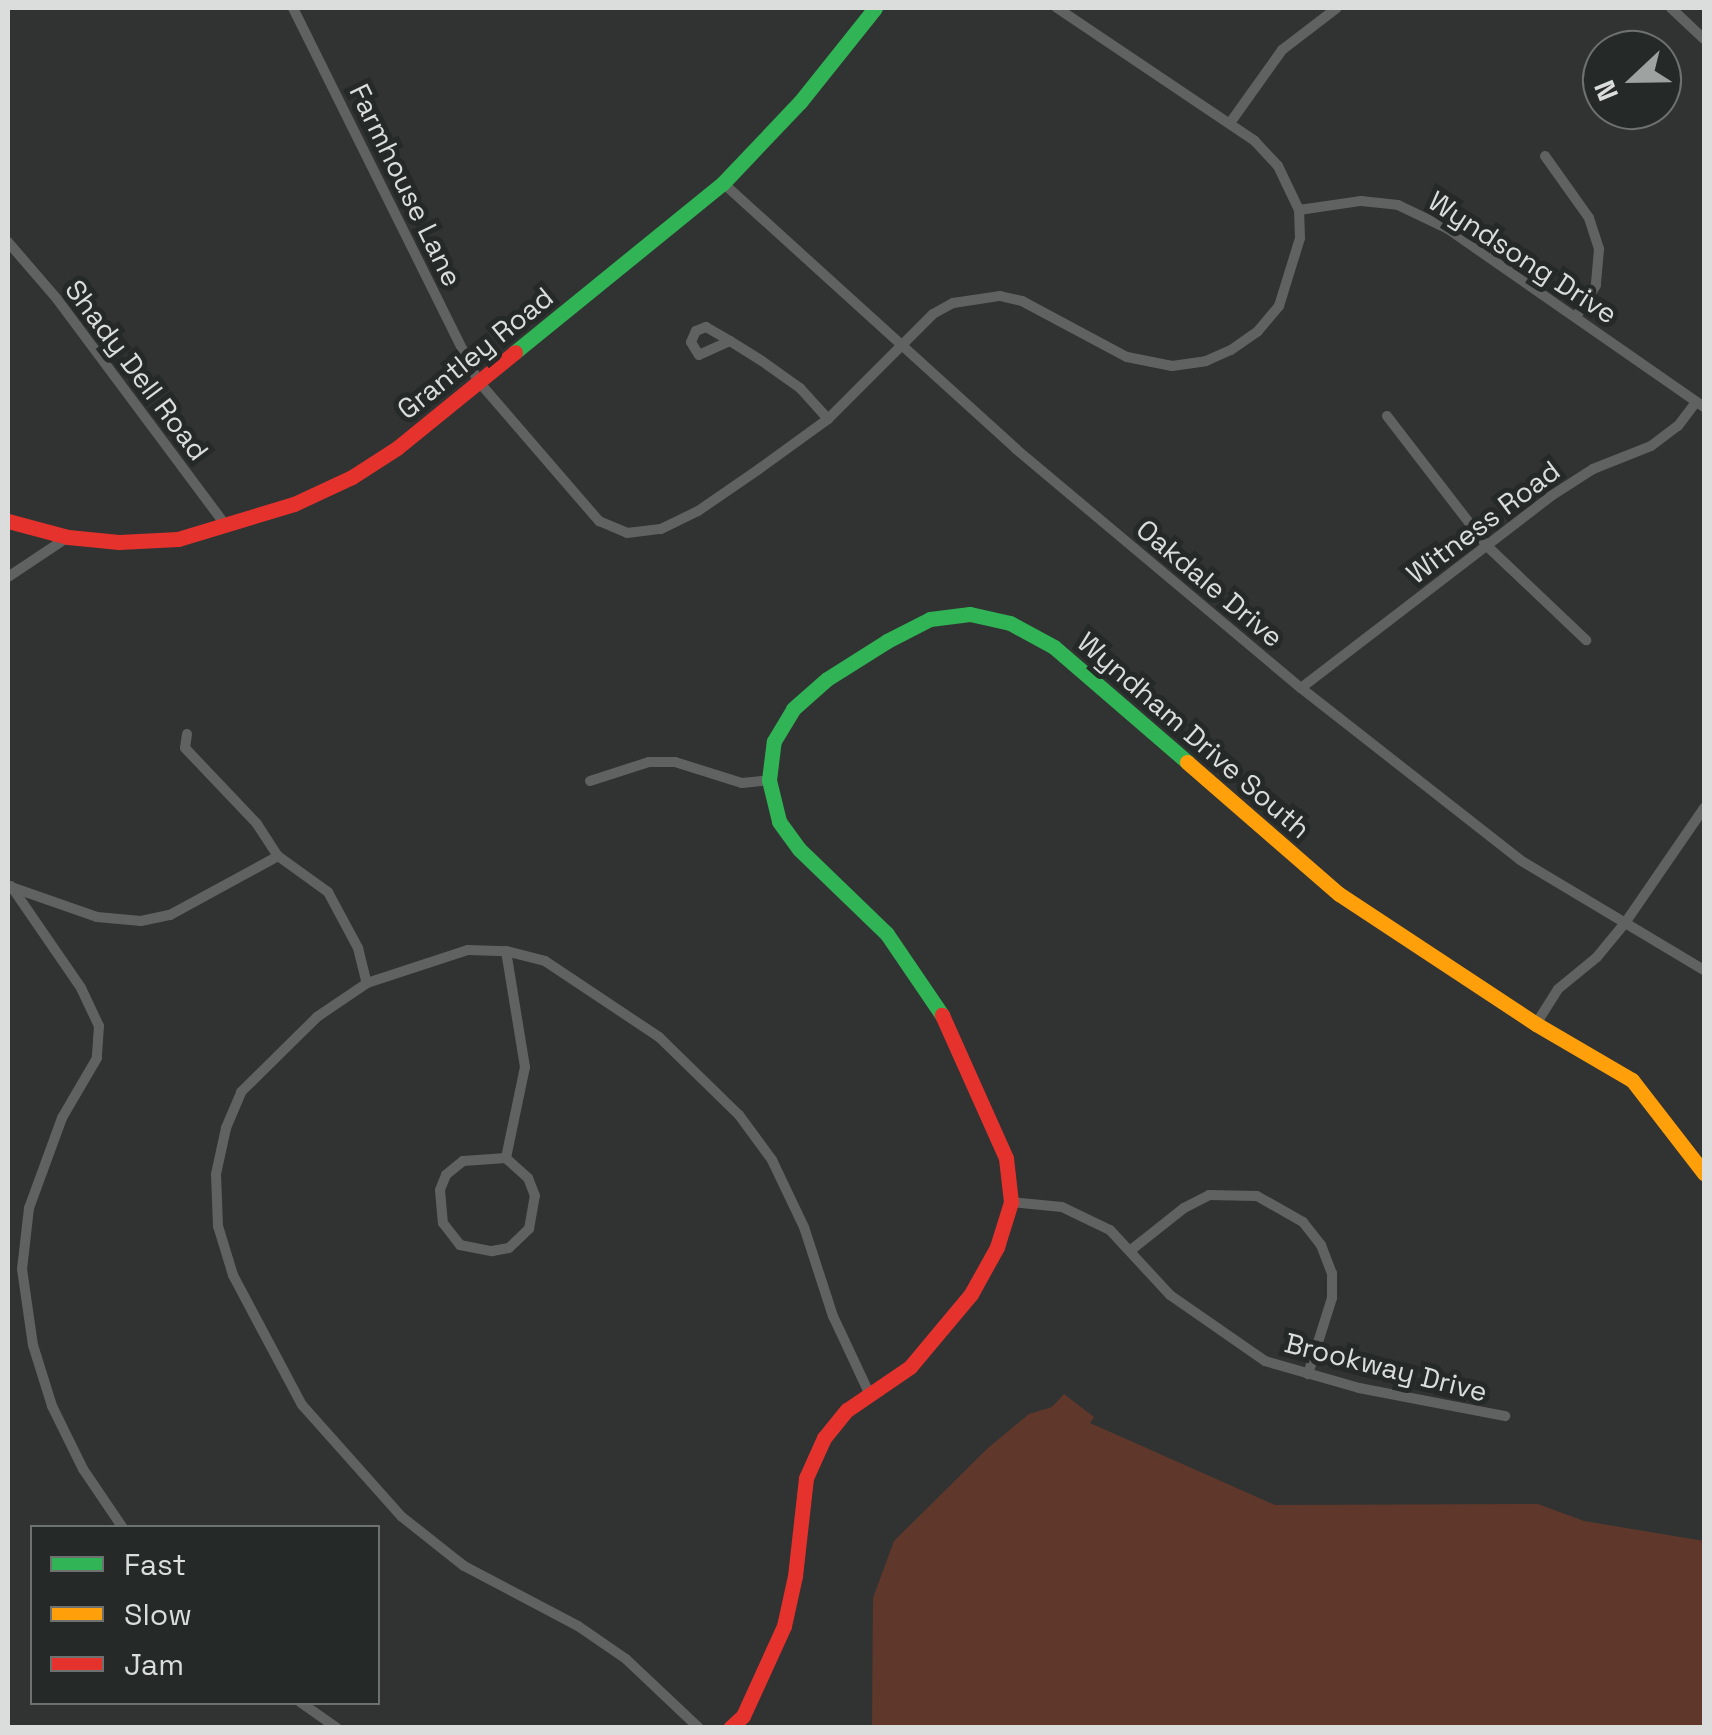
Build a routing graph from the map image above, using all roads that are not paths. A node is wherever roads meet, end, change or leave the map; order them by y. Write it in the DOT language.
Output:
graph roads {
  1 [pos="293,8"];
  2 [pos="875,8"];
  3 [pos="1058,8"];
  4 [pos="1337,8"];
  5 [pos="1671,8"];
  6 [pos="1704,38"];
  7 [pos="1230,123"];
  8 [pos="1545,156"];
  9 [pos="723,183"];
  10 [pos="1299,210"];
  11 [pos="8,242"];
  12 [pos="1577,315"];
  13 [pos="730,340"];
  14 [pos="902,346"];
  15 [pos="480,382"];
  16 [pos="1700,404"];
  17 [pos="1388,416"];
  18 [pos="828,419"];
  19 [pos="8,522"];
  20 [pos="226,527"];
  21 [pos="68,536"];
  22 [pos="1487,546"];
  23 [pos="8,576"];
  24 [pos="1586,640"];
  25 [pos="1301,688"];
  26 [pos="187,734"];
  27 [pos="769,780"];
  28 [pos="590,781"];
  29 [pos="1704,808"];
  30 [pos="278,856"];
  31 [pos="9,886"];
  32 [pos="1625,923"];
  33 [pos="506,951"];
  34 [pos="1704,970"];
  35 [pos="367,983"];
  36 [pos="1536,1024"];
  37 [pos="506,1158"];
  38 [pos="1704,1173"];
  39 [pos="1011,1202"];
  40 [pos="1131,1250"];
  41 [pos="1308,1374"];
  42 [pos="869,1393"];
  43 [pos="1506,1416"];
  44 [pos="121,1525"];
  45 [pos="304,1705"];
  46 [pos="337,1728"];
  47 [pos="699,1728"];
  48 [pos="730,1728"];
  1 -- 15 [label="street, Farmhouse Lane"];
  2 -- 9 [label="street, Grantley Road"];
  3 -- 7 [label="street"];
  4 -- 7 [label="street"];
  5 -- 6 [label="street"];
  7 -- 10 [label="street"];
  8 -- 12 [label="street"];
  9 -- 14 [label="street, Oakdale Drive"];
  9 -- 15 [label="street, Grantley Road"];
  10 -- 12 [label="street, Wyndsong Drive"];
  10 -- 14 [label="street, Farmhouse Lane"];
  11 -- 20 [label="street, Shady Dell Road"];
  12 -- 16 [label="street, Wyndsong Drive"];
  13 -- 18 [label="street"];
  14 -- 18 [label="street, Farmhouse Lane"];
  14 -- 25 [label="street, Oakdale Drive"];
  15 -- 18 [label="street, Farmhouse Lane"];
  15 -- 20 [label="street, Grantley Road"];
  16 -- 22 [label="street, Witness Road"];
  17 -- 22 [label="street"];
  19 -- 21 [label="street, Grantley Road"];
  20 -- 21 [label="street, Grantley Road"];
  21 -- 23 [label="street"];
  22 -- 24 [label="street"];
  22 -- 25 [label="street, Witness Road"];
  25 -- 32 [label="street, Oakdale Drive"];
  26 -- 30 [label="street"];
  27 -- 28 [label="street"];
  27 -- 36 [label="street, Wyndham Drive South"];
  27 -- 39 [label="street"];
  29 -- 32 [label="street"];
  30 -- 31 [label="street"];
  30 -- 35 [label="street"];
  31 -- 44 [label="street"];
  32 -- 34 [label="street, Oakdale Drive"];
  32 -- 36 [label="street"];
  33 -- 35 [label="street"];
  33 -- 37 [label="street"];
  33 -- 42 [label="street"];
  35 -- 47 [label="street"];
  36 -- 38 [label="street, Wyndham Drive South"];
  37 -- 37 [label="street"];
  39 -- 40 [label="street, Brookway Drive"];
  39 -- 42 [label="street"];
  40 -- 41 [label="street, Brookway Drive"];
  40 -- 41 [label="street"];
  41 -- 43 [label="street, Brookway Drive"];
  42 -- 48 [label="street"];
  45 -- 46 [label="street"];
}
